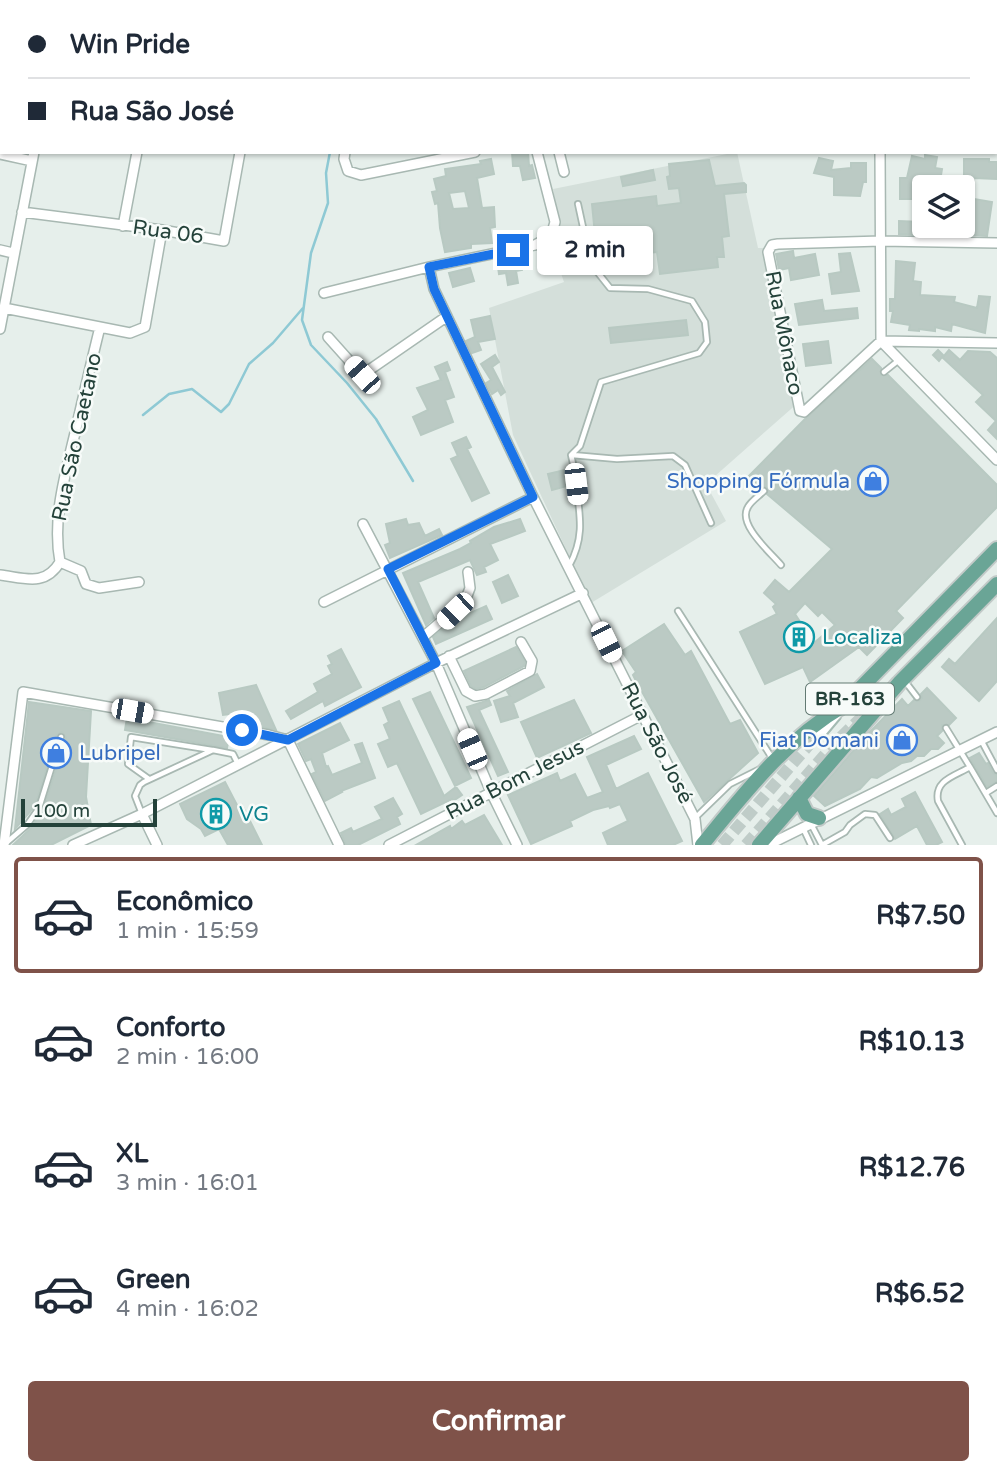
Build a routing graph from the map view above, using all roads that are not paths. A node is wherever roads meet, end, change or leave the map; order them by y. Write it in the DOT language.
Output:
graph roads {
  1 [pos="0,154"];
  2 [pos="137,154"];
  3 [pos="240,154"];
  4 [pos="345,154"];
  5 [pos="465,154"];
  6 [pos="538,154"];
  7 [pos="560,154"];
  8 [pos="880,154"];
  9 [pos="33,157"];
  10 [pos="564,172"];
  11 [pos="578,204"];
  12 [pos="22,212"];
  13 [pos="123,226"];
  14 [pos="162,230"];
  15 [pos="881,241"];
  16 [pos="997,243"];
  17 [pos="0,250"];
  18 [pos="13,253"];
  19 [pos="429,267"];
  20 [pos="324,293"];
  21 [pos="4,308"];
  22 [pos="446,317"];
  23 [pos="100,327"];
  24 [pos="0,329"];
  25 [pos="328,337"];
  26 [pos="881,341"];
  27 [pos="997,344"];
  28 [pos="899,360"];
  29 [pos="884,372"];
  30 [pos="571,455"];
  31 [pos="997,460"];
  32 [pos="574,468"];
  33 [pos="576,484"];
  34 [pos="764,491"];
  35 [pos="533,497"];
  36 [pos="711,523"];
  37 [pos="363,524"];
  38 [pos="997,549"];
  39 [pos="60,562"];
  40 [pos="781,565"];
  41 [pos="569,567"];
  42 [pos="388,569"];
  43 [pos="468,572"];
  44 [pos="0,575"];
  45 [pos="139,582"];
  46 [pos="997,584"];
  47 [pos="583,593"];
  48 [pos="324,602"];
  49 [pos="677,611"];
  50 [pos="423,637"];
  51 [pos="521,642"];
  52 [pos="449,656"];
  53 [pos="436,663"];
  54 [pos="901,682"];
  55 [pos="917,697"];
  56 [pos="883,698"];
  57 [pos="842,706"];
  58 [pos="642,715"];
  59 [pos="946,728"];
  60 [pos="997,732"];
  61 [pos="819,733"];
  62 [pos="61,737"];
  63 [pos="288,740"];
  64 [pos="981,740"];
  65 [pos="960,749"];
  66 [pos="212,750"];
  67 [pos="774,761"];
  68 [pos="239,765"];
  69 [pos="970,767"];
  70 [pos="997,770"];
  71 [pos="149,779"];
  72 [pos="997,786"];
  73 [pos="491,792"];
  74 [pos="986,793"];
  75 [pos="799,798"];
  76 [pos="997,813"];
  77 [pos="142,814"];
  78 [pos="695,819"];
  79 [pos="811,823"];
  80 [pos="890,838"];
  81 [pos="4,845"];
  82 [pos="73,845"];
  83 [pos="157,845"];
  84 [pos="340,845"];
  85 [pos="389,845"];
  86 [pos="517,845"];
  87 [pos="700,845"];
  88 [pos="759,845"];
  89 [pos="768,845"];
  90 [pos="811,845"];
  91 [pos="822,845"];
  92 [pos="962,845"];
  1 -- 9 [label="street"];
  2 -- 13 [label="street"];
  3 -- 14 [label="street, Rua 06"];
  4 -- 5 [label="street"];
  6 -- 19 [label="street"];
  7 -- 10 [label="street"];
  8 -- 15 [label="street"];
  9 -- 12 [label="street"];
  11 -- 30 [label="lane"];
  12 -- 13 [label="street, Rua 06"];
  12 -- 18 [label="street"];
  13 -- 14 [label="street, Rua 06"];
  14 -- 23 [label="street"];
  15 -- 16 [label="street, Rua Mônaco"];
  15 -- 26 [label="street"];
  15 -- 26 [label="street, Rua Mônaco"];
  17 -- 18 [label="street"];
  18 -- 21 [label="street"];
  19 -- 20 [label="street"];
  19 -- 22 [label="street, Rua São José"];
  21 -- 23 [label="street"];
  21 -- 24 [label="street"];
  22 -- 25 [label="street"];
  22 -- 35 [label="street, Rua São José"];
  23 -- 39 [label="street, Rua São Caetano"];
  26 -- 27 [label="street"];
  26 -- 28 [label="street"];
  28 -- 29 [label="lane"];
  28 -- 31 [label="street"];
  30 -- 32 [label="lane"];
  30 -- 36 [label="lane"];
  33 -- 41 [label="lane"];
  34 -- 40 [label="lane"];
  35 -- 41 [label="street, Rua São José"];
  35 -- 42 [label="street"];
  37 -- 42 [label="street"];
  38 -- 57 [label="main road, BR-163"];
  39 -- 44 [label="street"];
  39 -- 45 [label="street"];
  41 -- 47 [label="street, Rua São José"];
  42 -- 48 [label="street"];
  42 -- 50 [label="street"];
  43 -- 50 [label="street"];
  46 -- 54 [label="main road, BR-163"];
  47 -- 52 [label="street"];
  47 -- 58 [label="street, Rua São José"];
  49 -- 67 [label="lane"];
  50 -- 53 [label="street"];
  51 -- 52 [label="street"];
  52 -- 53 [label="street"];
  53 -- 63 [label="street"];
  53 -- 73 [label="street"];
  54 -- 55 [label="lane"];
  54 -- 56 [label="main road"];
  54 -- 75 [label="main road, BR-163"];
  57 -- 61 [label="main road"];
  57 -- 67 [label="main road, BR-163"];
  58 -- 73 [label="street, Rua Bom Jesus"];
  58 -- 78 [label="street, Rua São José"];
  59 -- 65 [label="lane"];
  60 -- 64 [label="street"];
  62 -- 81 [label="lane"];
  63 -- 68 [label="street"];
  63 -- 81 [label="street"];
  63 -- 84 [label="street"];
  64 -- 65 [label="street"];
  64 -- 70 [label="lane"];
  65 -- 69 [label="lane"];
  65 -- 79 [label="street"];
  66 -- 68 [label="lane"];
  66 -- 71 [label="lane"];
  66 -- 71 [label="lane"];
  67 -- 78 [label="lane"];
  67 -- 87 [label="main road, BR-163"];
  68 -- 77 [label="street"];
  69 -- 74 [label="lane"];
  69 -- 92 [label="lane"];
  71 -- 77 [label="lane"];
  72 -- 74 [label="lane"];
  73 -- 85 [label="street, Rua Bom Jesus"];
  73 -- 86 [label="street"];
  74 -- 76 [label="lane"];
  75 -- 79 [label="main road"];
  75 -- 88 [label="main road, BR-163"];
  77 -- 82 [label="street"];
  77 -- 83 [label="street"];
  78 -- 87 [label="street, Rua São José"];
  79 -- 89 [label="street"];
  79 -- 90 [label="lane"];
  79 -- 91 [label="lane"];
  80 -- 91 [label="lane"];
}
